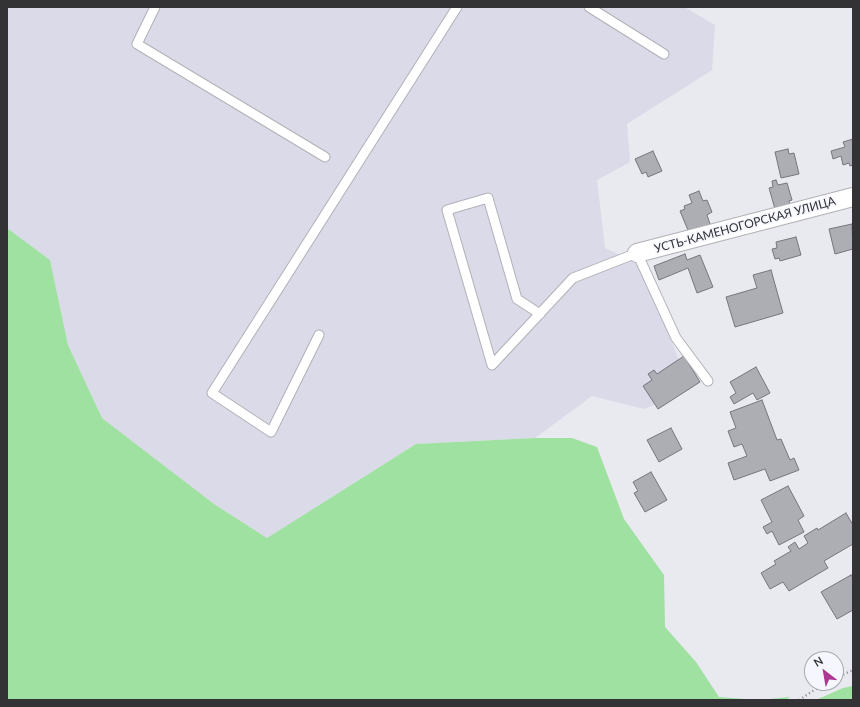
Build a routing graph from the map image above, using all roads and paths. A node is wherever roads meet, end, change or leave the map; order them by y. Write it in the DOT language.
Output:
graph roads {
  1 [pos="155,7"];
  2 [pos="457,7"];
  3 [pos="588,7"];
  4 [pos="664,54"];
  5 [pos="326,157"];
  6 [pos="853,197"];
  7 [pos="637,253"];
  8 [pos="540,314"];
  9 [pos="319,335"];
  10 [pos="708,382"];
  11 [pos="813,691"];
  12 [pos="799,700"];
  1 -- 5 [label="lane"];
  2 -- 9 [label="lane"];
  3 -- 4 [label="lane"];
  6 -- 7 [label="street, УСТЬ-КАМЕНОГОРСКАЯ УЛИЦА"];
  7 -- 8 [label="lane"];
  7 -- 10 [label="lane"];
  8 -- 8 [label="lane"];
  11 -- 12 [label="path"];
}
